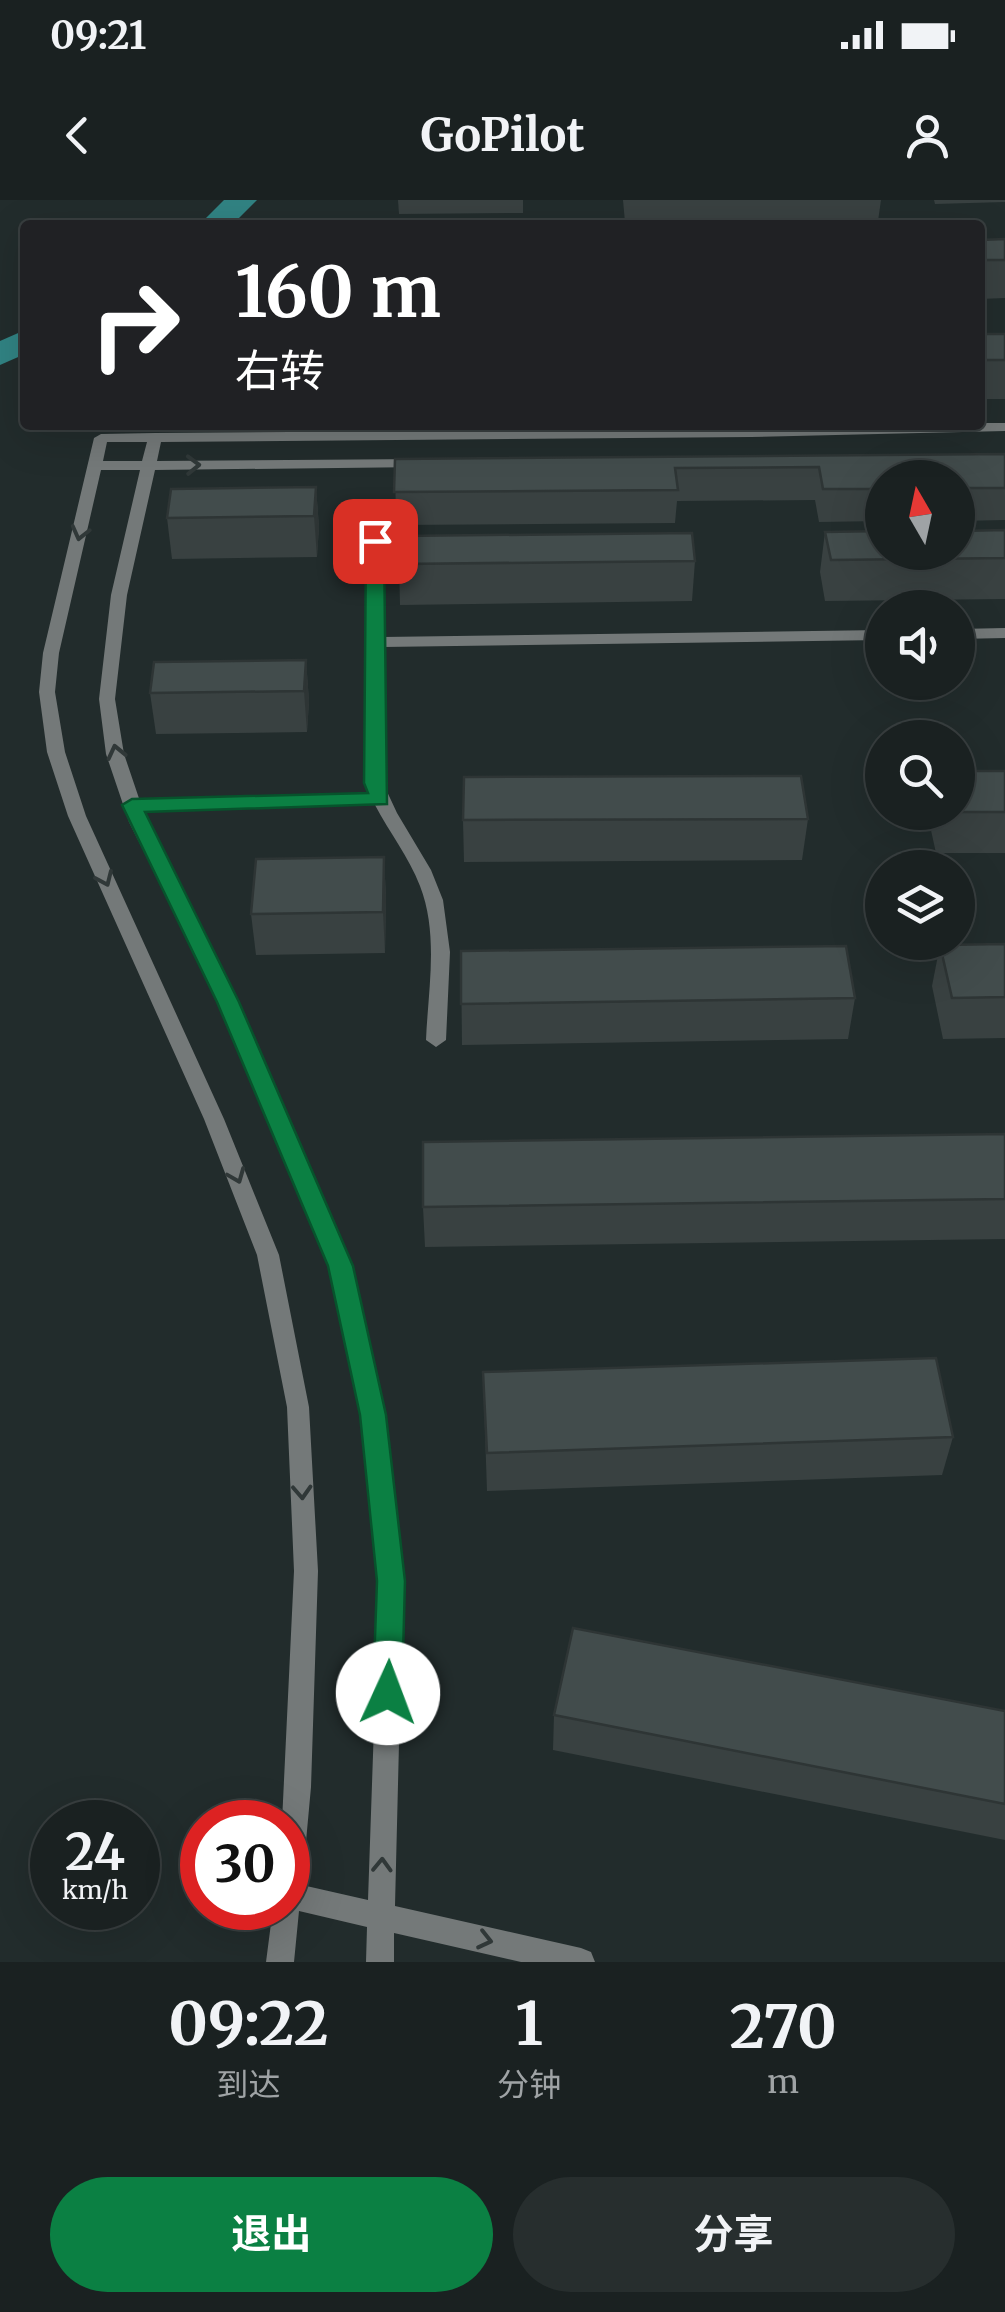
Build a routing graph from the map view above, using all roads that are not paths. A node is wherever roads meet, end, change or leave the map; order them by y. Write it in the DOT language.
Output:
graph roads {
  1 [pos="643,430"];
  2 [pos="155,437"];
  3 [pos="448,463"];
  4 [pos="95,466"];
  5 [pos="150,466"];
  6 [pos="375,541"];
  7 [pos="1005,633"];
  8 [pos="975,634"];
  9 [pos="865,635"];
  10 [pos="375,642"];
  11 [pos="380,799"];
  12 [pos="132,805"];
  13 [pos="436,1040"];
  14 [pos="297,1800"];
  15 [pos="310,1900"];
  16 [pos="381,1916"];
  17 [pos="284,1930"];
  18 [pos="280,1962"];
  19 [pos="380,1962"];
  20 [pos="581,1962"];
  1 -- 2 [label="street"];
  2 -- 4 [label="street"];
  2 -- 5 [label="street"];
  5 -- 3 [label="street, one-way"];
  4 -- 5 [label="street"];
  4 -- 14 [label="street, one-way"];
  12 -- 5 [label="street, one-way"];
  6 -- 10 [label="street"];
  7 -- 8 [label="street"];
  9 -- 10 [label="street"];
  10 -- 11 [label="street"];
  11 -- 12 [label="street"];
  11 -- 13 [label="street"];
  16 -- 12 [label="street, one-way"];
  15 -- 16 [label="street"];
  16 -- 19 [label="street"];
  16 -- 20 [label="street, one-way"];
  17 -- 18 [label="street"];
}
